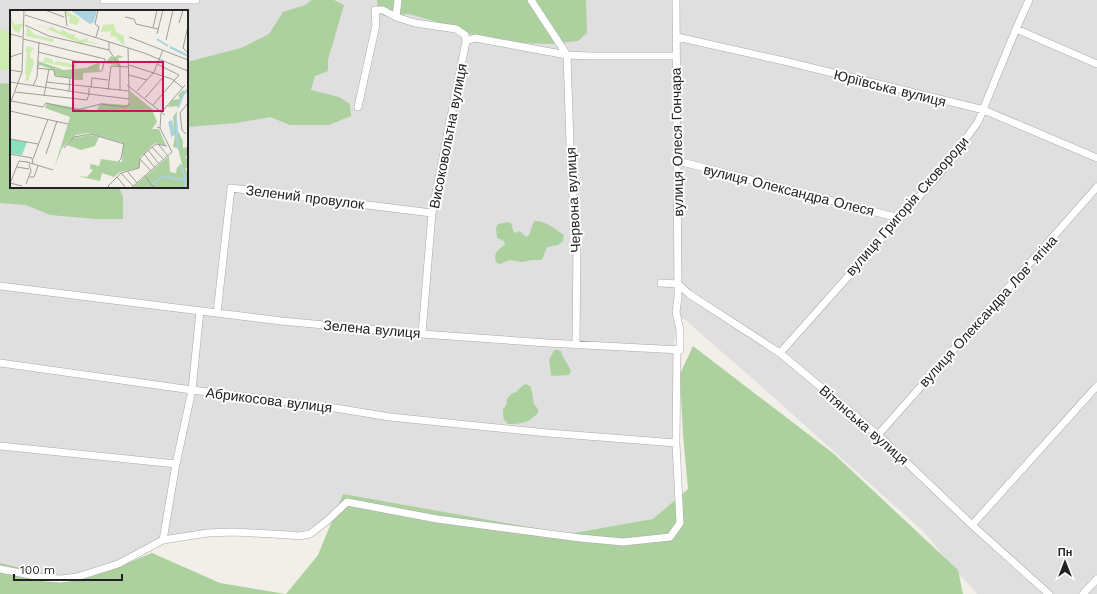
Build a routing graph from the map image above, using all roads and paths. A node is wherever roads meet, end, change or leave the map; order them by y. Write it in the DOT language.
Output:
graph roads {
  1 [pos="104,0"];
  2 [pos="196,0"];
  3 [pos="398,0"];
  4 [pos="531,0"];
  5 [pos="676,0"];
  6 [pos="1029,0"];
  7 [pos="396,17"];
  8 [pos="1016,29"];
  9 [pos="677,37"];
  10 [pos="466,41"];
  11 [pos="568,54"];
  12 [pos="676,56"];
  13 [pos="1097,64"];
  14 [pos="358,106"];
  15 [pos="984,110"];
  16 [pos="1097,158"];
  17 [pos="678,161"];
  18 [pos="1097,187"];
  19 [pos="432,214"];
  20 [pos="899,218"];
  21 [pos="661,283"];
  22 [pos="678,284"];
  23 [pos="0,286"];
  24 [pos="689,294"];
  25 [pos="678,297"];
  26 [pos="200,311"];
  27 [pos="217,313"];
  28 [pos="422,334"];
  29 [pos="576,345"];
  30 [pos="677,349"];
  31 [pos="780,353"];
  32 [pos="0,363"];
  33 [pos="1097,386"];
  34 [pos="192,390"];
  35 [pos="878,436"];
  36 [pos="676,443"];
  37 [pos="0,446"];
  38 [pos="176,464"];
  39 [pos="972,524"];
  40 [pos="164,540"];
  41 [pos="0,569"];
  42 [pos="1097,579"];
  43 [pos="1050,594"];
  44 [pos="1083,594"];
  1 -- 2 [label="street"];
  3 -- 7 [label="street"];
  4 -- 11 [label="street"];
  5 -- 9 [label="street, вулиця Олеся Гончара"];
  6 -- 8 [label="street, вулиця Григорія Сковороди"];
  7 -- 10 [label="street"];
  7 -- 14 [label="street"];
  8 -- 13 [label="street"];
  8 -- 15 [label="street, вулиця Григорія Сковороди"];
  9 -- 12 [label="street, вулиця Олеся Гончара"];
  9 -- 15 [label="street, Юріївська вулиця"];
  10 -- 11 [label="street"];
  10 -- 19 [label="street, Високовольтна вулиця"];
  11 -- 12 [label="street"];
  11 -- 29 [label="street, Червона вулиця"];
  12 -- 17 [label="street, вулиця Олеся Гончара"];
  15 -- 16 [label="street, Юріївська вулиця"];
  15 -- 20 [label="street, вулиця Григорія Сковороди"];
  17 -- 20 [label="street, вулиця Олександра Олеся"];
  17 -- 22 [label="street, вулиця Олеся Гончара"];
  18 -- 35 [label="street, вулиця Олександра Ловʼягіна"];
  19 -- 27 [label="street, Зелений провулок"];
  19 -- 28 [label="street, Високовольтна вулиця"];
  20 -- 31 [label="street, вулиця Григорія Сковороди"];
  21 -- 22 [label="street"];
  22 -- 24 [label="street, Вітянська вулиця"];
  22 -- 25 [label="street"];
  23 -- 26 [label="street, Зелена вулиця"];
  24 -- 25 [label="street"];
  24 -- 31 [label="street, Вітянська вулиця"];
  25 -- 30 [label="street"];
  26 -- 27 [label="street, Зелена вулиця"];
  26 -- 34 [label="street"];
  27 -- 28 [label="street, Зелена вулиця"];
  28 -- 29 [label="street, Зелена вулиця"];
  29 -- 30 [label="street, Зелена вулиця"];
  30 -- 36 [label="street"];
  31 -- 35 [label="street, Вітянська вулиця"];
  32 -- 34 [label="street"];
  33 -- 39 [label="street"];
  34 -- 36 [label="street, Абрикосова вулиця"];
  34 -- 38 [label="street, Абрикосова вулиця"];
  35 -- 39 [label="street, Вітянська вулиця"];
  36 -- 40 [label="street"];
  37 -- 38 [label="street"];
  38 -- 40 [label="street, Абрикосова вулиця"];
  39 -- 43 [label="street, Вітянська вулиця"];
  40 -- 41 [label="street"];
  42 -- 44 [label="street"];
}
